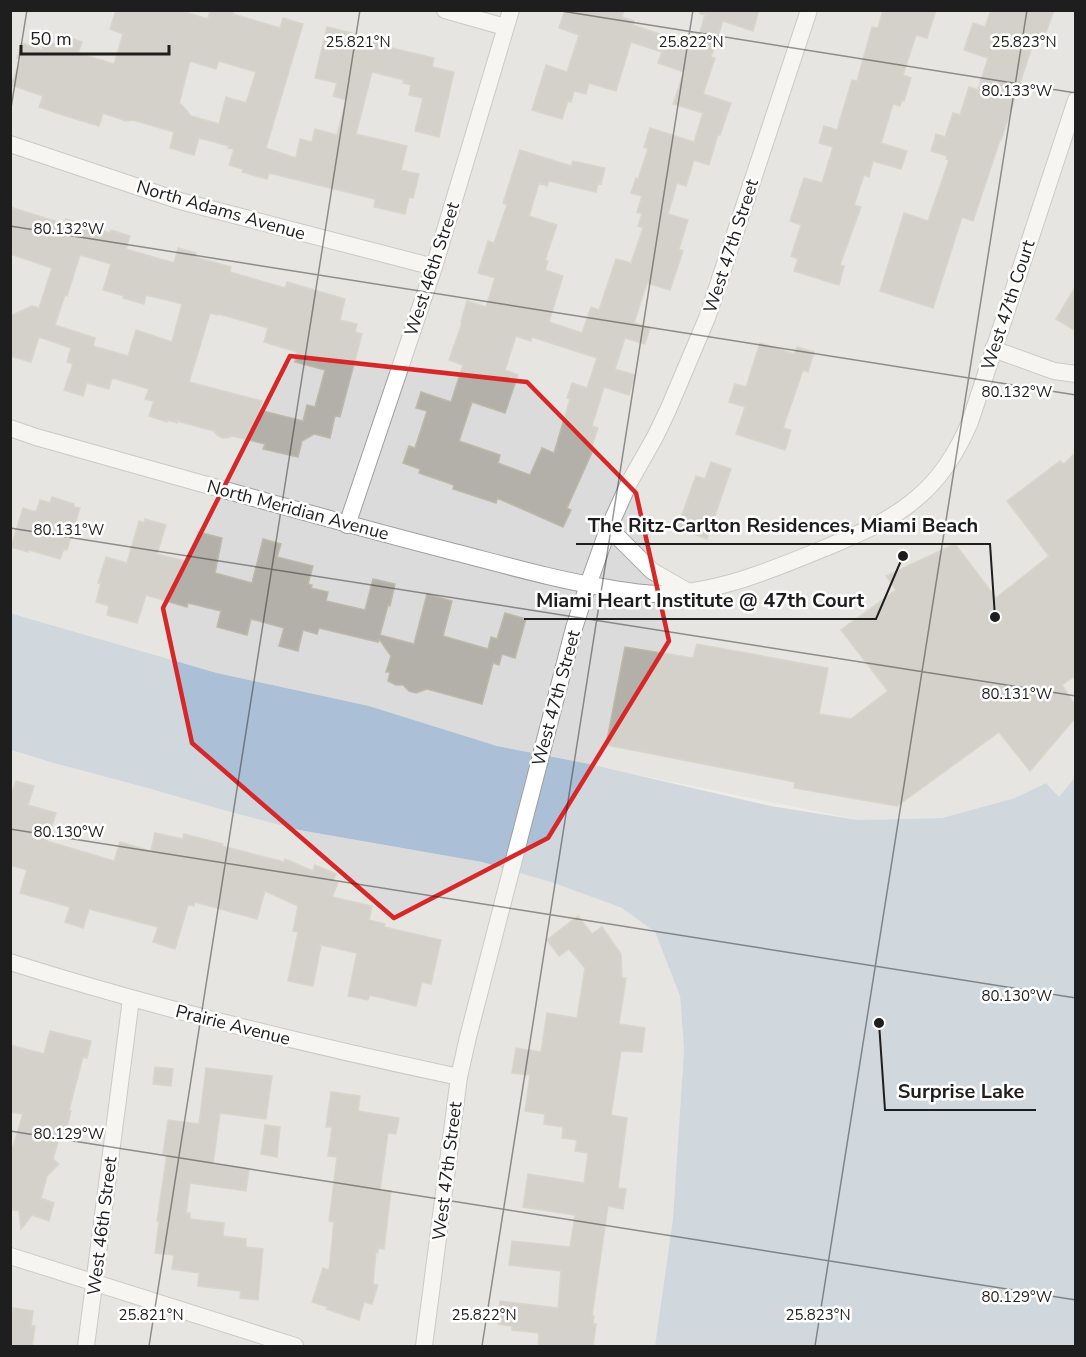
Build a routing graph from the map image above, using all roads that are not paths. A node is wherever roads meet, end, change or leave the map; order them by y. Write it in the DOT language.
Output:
graph roads {
  1 [pos="445,10"];
  2 [pos="511,10"];
  3 [pos="809,10"];
  4 [pos="505,27"];
  5 [pos="1076,100"];
  6 [pos="10,144"];
  7 [pos="434,267"];
  8 [pos="993,349"];
  9 [pos="1076,374"];
  10 [pos="10,428"];
  11 [pos="347,525"];
  12 [pos="609,528"];
  13 [pos="588,585"];
  14 [pos="687,591"];
  15 [pos="10,962"];
  16 [pos="131,999"];
  17 [pos="459,1077"];
  18 [pos="10,1256"];
  19 [pos="94,1284"];
  20 [pos="86,1347"];
  21 [pos="295,1347"];
  22 [pos="424,1347"];
  1 -- 4 [label="street"];
  2 -- 4 [label="street, West 46th Street"];
  3 -- 12 [label="street, West 47th Street"];
  4 -- 7 [label="street, West 46th Street"];
  5 -- 8 [label="street, West 47th Court"];
  6 -- 7 [label="street, North Adams Avenue"];
  7 -- 11 [label="street, West 46th Street"];
  8 -- 9 [label="street"];
  8 -- 14 [label="street, West 47th Court"];
  10 -- 11 [label="street, North Meridian Avenue"];
  11 -- 13 [label="street, North Meridian Avenue"];
  12 -- 13 [label="street, West 47th Street"];
  12 -- 14 [label="street"];
  13 -- 14 [label="street, North Meridian Avenue"];
  13 -- 17 [label="street, West 47th Street"];
  15 -- 16 [label="street, Prairie Avenue"];
  16 -- 17 [label="street, Prairie Avenue"];
  16 -- 19 [label="street, West 46th Street"];
  17 -- 22 [label="street, West 47th Street"];
  18 -- 19 [label="street"];
  19 -- 20 [label="street, West 46th Street"];
  19 -- 21 [label="street"];
}
